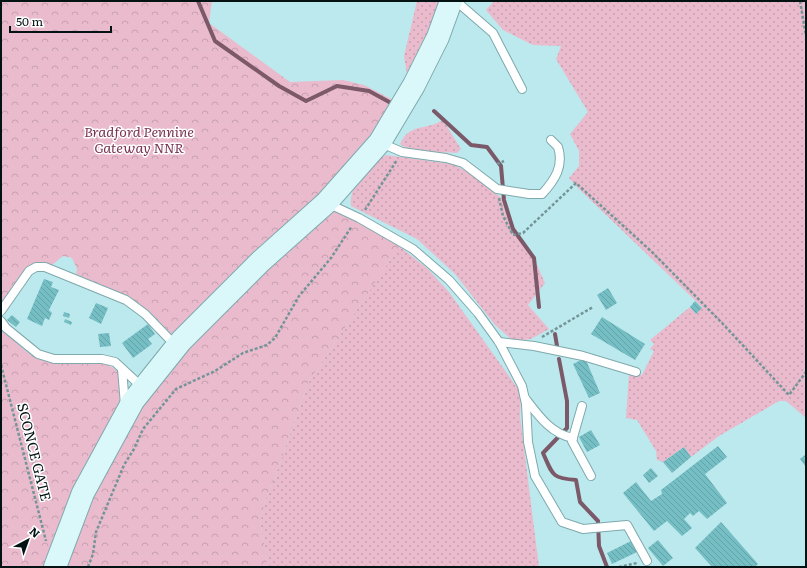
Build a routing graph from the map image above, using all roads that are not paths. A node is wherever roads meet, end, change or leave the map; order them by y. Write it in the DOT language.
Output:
graph roads {
  1 [pos="451,1"];
  2 [pos="456,1"];
  3 [pos="522,88"];
  4 [pos="551,140"];
  5 [pos="380,142"];
  6 [pos="326,203"];
  7 [pos="1,311"];
  8 [pos="1,321"];
  9 [pos="499,342"];
  10 [pos="177,346"];
  11 [pos="122,369"];
  12 [pos="636,372"];
  13 [pos="144,388"];
  14 [pos="524,398"];
  15 [pos="582,406"];
  16 [pos="128,409"];
  17 [pos="569,438"];
  18 [pos="591,476"];
  19 [pos="647,561"];
  20 [pos="55,567"];
  1 -- 5 [label="street"];
  2 -- 3 [label="lane"];
  4 -- 5 [label="lane"];
  5 -- 6 [label="street"];
  6 -- 9 [label="lane"];
  6 -- 10 [label="street"];
  7 -- 10 [label="lane"];
  8 -- 11 [label="lane"];
  9 -- 12 [label="lane"];
  9 -- 14 [label="lane"];
  10 -- 13 [label="street"];
  11 -- 13 [label="lane"];
  11 -- 16 [label="lane"];
  13 -- 16 [label="street"];
  14 -- 17 [label="lane"];
  14 -- 19 [label="lane"];
  15 -- 17 [label="lane"];
  16 -- 20 [label="street"];
  17 -- 18 [label="lane"];
}
